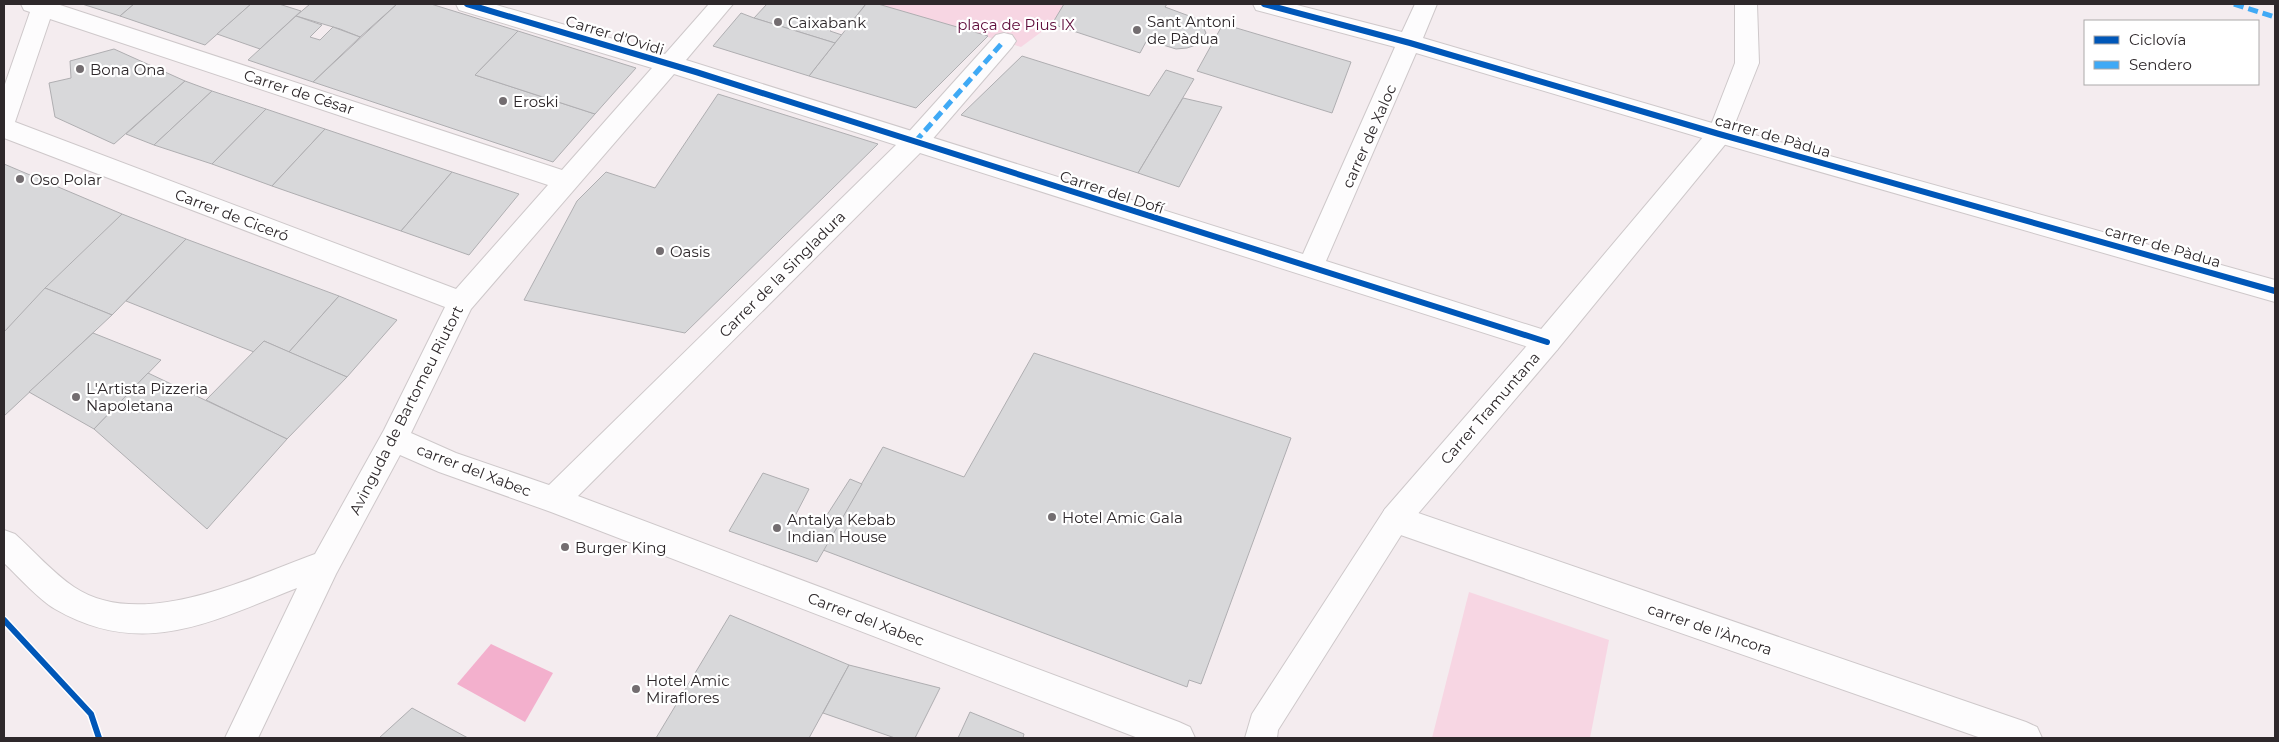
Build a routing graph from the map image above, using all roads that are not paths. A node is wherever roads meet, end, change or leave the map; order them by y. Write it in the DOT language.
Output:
graph roads {
  1 [pos="467,4"];
  2 [pos="722,4"];
  3 [pos="1264,4"];
  4 [pos="1426,4"];
  5 [pos="1746,4"];
  6 [pos="38,5"];
  7 [pos="1004,41"];
  8 [pos="1410,43"];
  9 [pos="670,64"];
  10 [pos="4,121"];
  11 [pos="4,128"];
  12 [pos="1719,134"];
  13 [pos="915,142"];
  14 [pos="566,181"];
  15 [pos="1310,268"];
  16 [pos="2275,291"];
  17 [pos="460,302"];
  18 [pos="1547,342"];
  19 [pos="394,439"];
  20 [pos="554,500"];
  21 [pos="1394,519"];
  22 [pos="4,544"];
  23 [pos="325,564"];
  24 [pos="241,738"];
  25 [pos="1179,738"];
  26 [pos="1261,738"];
  27 [pos="2026,738"];
  1 -- 9 [label="street, Carrer d'Ovidi"];
  2 -- 9 [label="street, Avinguda de Bartomeu Riutort"];
  3 -- 8 [label="street, carrer de Pàdua"];
  4 -- 8 [label="street, carrer de Xaloc"];
  5 -- 12 [label="street, Carrer Tramuntana"];
  6 -- 10 [label="street"];
  6 -- 14 [label="street, Carrer de César"];
  7 -- 13 [label="street, Carrer de la Singladura"];
  8 -- 12 [label="street, carrer de Pàdua"];
  8 -- 15 [label="street, carrer de Xaloc"];
  9 -- 13 [label="street, Carrer del Dofí"];
  9 -- 14 [label="street, Avinguda de Bartomeu Riutort"];
  11 -- 17 [label="street, Carrer de Ciceró"];
  12 -- 16 [label="street, carrer de Pàdua"];
  12 -- 18 [label="street, Carrer Tramuntana"];
  13 -- 15 [label="street, Carrer del Dofí"];
  13 -- 20 [label="street, Carrer de la Singladura"];
  14 -- 17 [label="street, Avinguda de Bartomeu Riutort"];
  15 -- 18 [label="street, Carrer del Dofí"];
  17 -- 19 [label="street, Avinguda de Bartomeu Riutort"];
  18 -- 21 [label="street, Carrer Tramuntana"];
  19 -- 20 [label="street, carrer del Xabec"];
  19 -- 23 [label="street, Avinguda de Bartomeu Riutort"];
  20 -- 25 [label="street, Carrer del Xabec"];
  21 -- 26 [label="street, Carrer Tramuntana"];
  21 -- 27 [label="street, carrer de l'Àncora"];
  22 -- 23 [label="street"];
  23 -- 24 [label="street, Avinguda de Bartomeu Riutort"];
}
